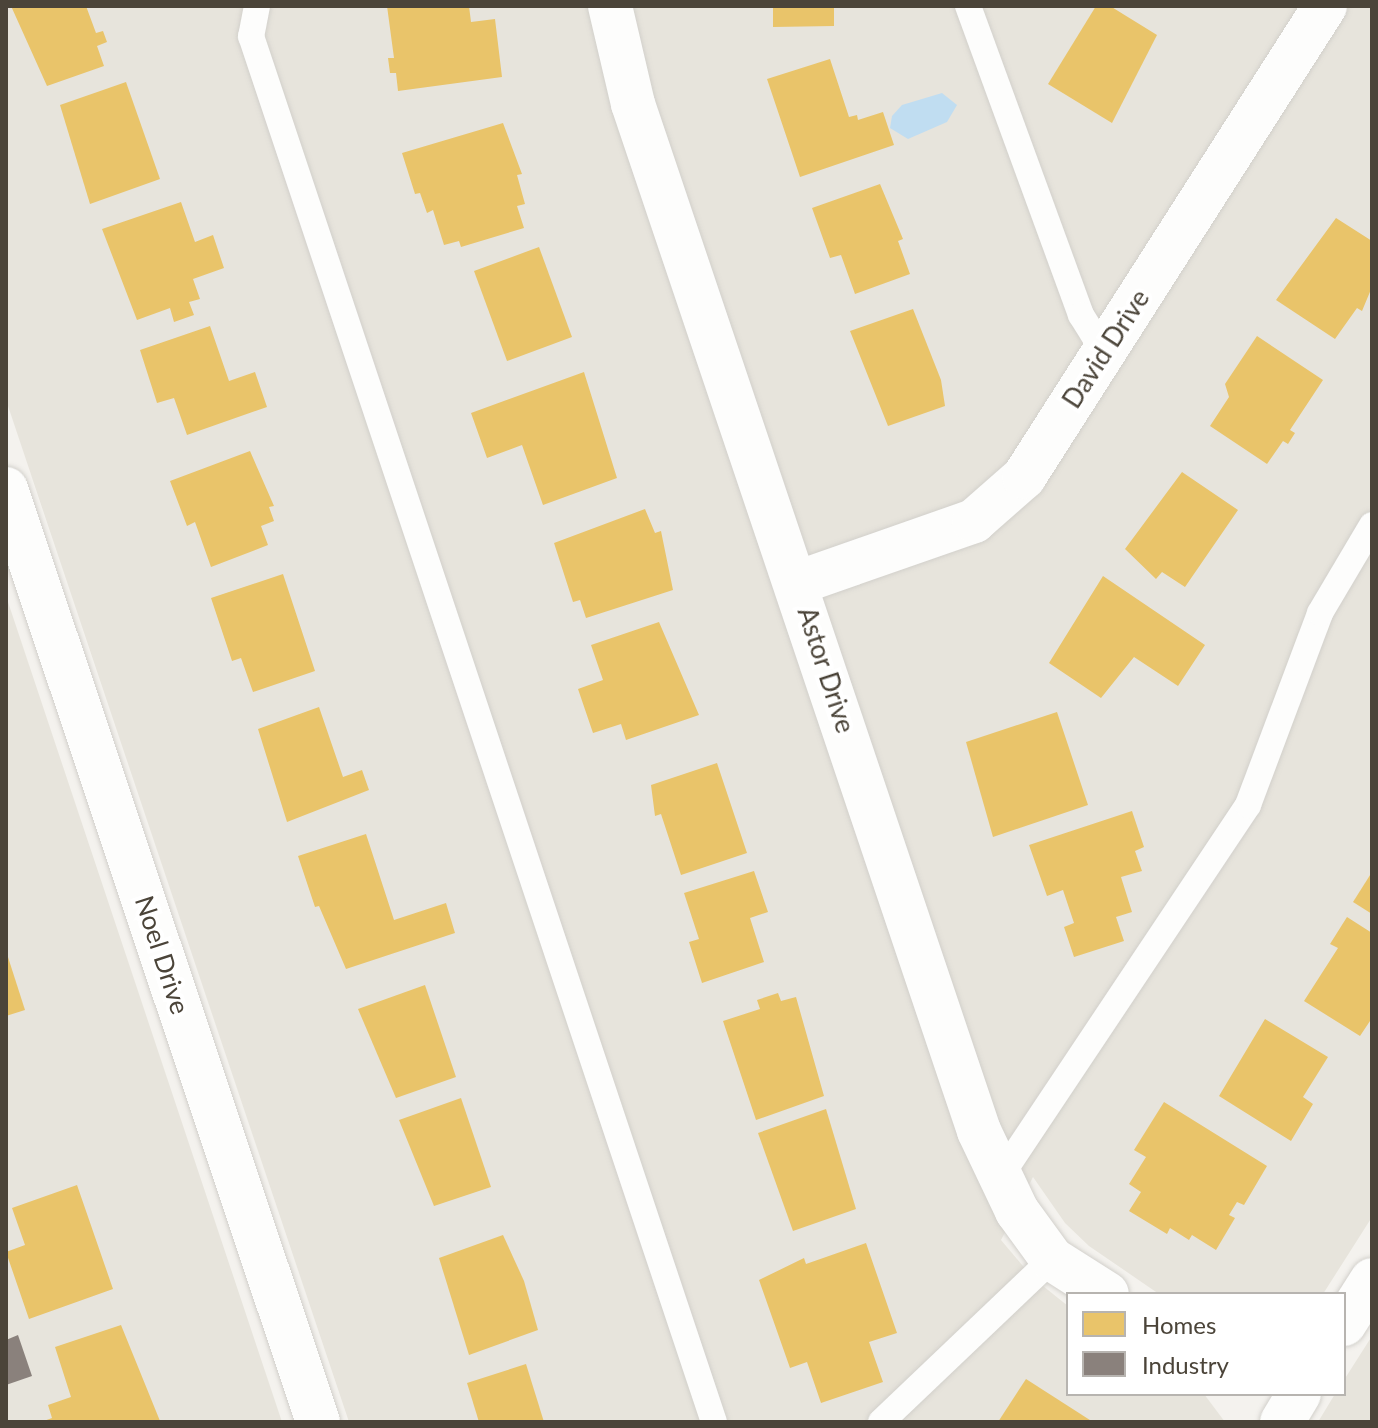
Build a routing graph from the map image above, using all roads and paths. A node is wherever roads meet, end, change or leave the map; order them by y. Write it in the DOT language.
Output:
graph roads {
  1 [pos="257,6"];
  2 [pos="610,6"];
  3 [pos="968,6"];
  4 [pos="1325,6"];
  5 [pos="1104,352"];
  6 [pos="6,489"];
  7 [pos="1372,525"];
  8 [pos="797,583"];
  9 [pos="1000,1177"];
  10 [pos="1052,1259"];
  11 [pos="1372,1280"];
  12 [pos="1104,1292"];
  13 [pos="1346,1321"];
  14 [pos="318,1422"];
  15 [pos="714,1422"];
  16 [pos="881,1422"];
  1 -- 15 [label="lane"];
  2 -- 8 [label="street, Astor Drive"];
  3 -- 5 [label="lane"];
  4 -- 5 [label="street, David Drive"];
  5 -- 8 [label="street, David Drive"];
  6 -- 14 [label="street, Noel Drive"];
  7 -- 9 [label="lane"];
  8 -- 9 [label="street, Astor Drive"];
  9 -- 10 [label="street, Astor Drive"];
  10 -- 12 [label="street, Astor Drive"];
  10 -- 16 [label="lane"];
  11 -- 13 [label="street"];
}
